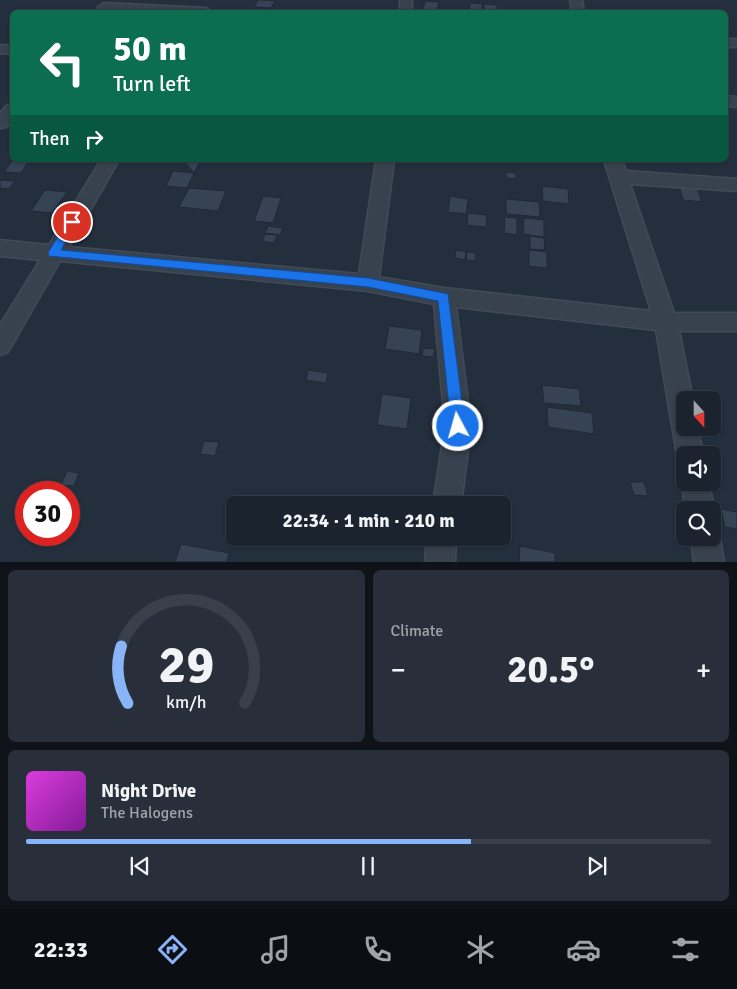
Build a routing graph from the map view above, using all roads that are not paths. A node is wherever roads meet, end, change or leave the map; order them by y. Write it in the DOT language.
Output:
graph roads {
  1 [pos="104,6"];
  2 [pos="169,10"];
  3 [pos="10,111"];
  4 [pos="0,123"];
  5 [pos="109,162"];
  6 [pos="385,162"];
  7 [pos="616,168"];
  8 [pos="737,185"];
  9 [pos="0,248"];
  10 [pos="53,254"];
  11 [pos="368,283"];
  12 [pos="444,297"];
  13 [pos="666,322"];
  14 [pos="737,322"];
  15 [pos="0,345"];
  16 [pos="688,446"];
  17 [pos="448,496"];
  18 [pos="441,546"];
  19 [pos="706,546"];
  20 [pos="440,562"];
  21 [pos="709,562"];
  1 -- 2 [label="street"];
  3 -- 4 [label="street"];
  5 -- 10 [label="street"];
  6 -- 11 [label="street"];
  7 -- 8 [label="street"];
  7 -- 13 [label="street"];
  9 -- 10 [label="street"];
  10 -- 11 [label="street"];
  10 -- 15 [label="street"];
  11 -- 12 [label="street"];
  12 -- 13 [label="street"];
  12 -- 17 [label="street"];
  13 -- 14 [label="street"];
  13 -- 16 [label="street"];
  18 -- 20 [label="street"];
  19 -- 21 [label="street"];
}
